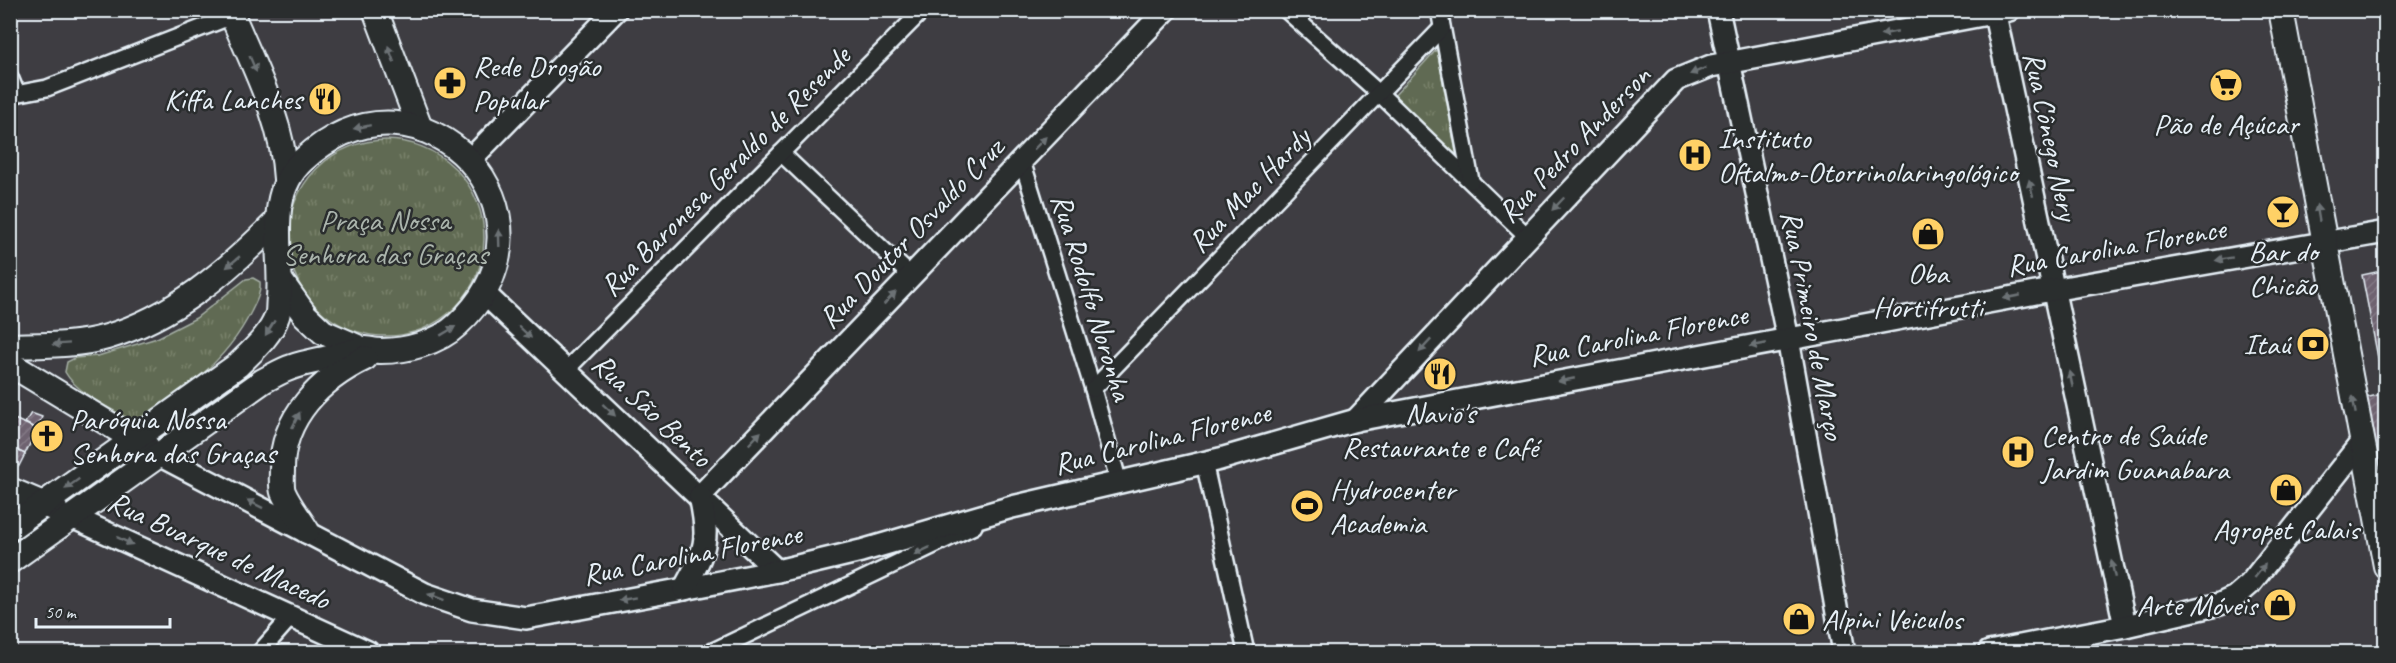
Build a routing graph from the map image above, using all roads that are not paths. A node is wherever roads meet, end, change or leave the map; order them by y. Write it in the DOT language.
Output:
graph roads {
  1 [pos="375,10"];
  2 [pos="616,10"];
  3 [pos="923,10"];
  4 [pos="1166,10"];
  5 [pos="1286,10"];
  6 [pos="1439,10"];
  7 [pos="1718,10"];
  8 [pos="2281,10"];
  9 [pos="1999,11"];
  10 [pos="231,13"];
  11 [pos="1442,28"];
  12 [pos="1728,63"];
  13 [pos="10,77"];
  14 [pos="1380,94"];
  15 [pos="14,95"];
  16 [pos="420,128"];
  17 [pos="782,153"];
  18 [pos="470,160"];
  19 [pos="1022,161"];
  20 [pos="286,179"];
  21 [pos="1472,181"];
  22 [pos="276,222"];
  23 [pos="2385,232"];
  24 [pos="1527,236"];
  25 [pos="2323,242"];
  26 [pos="911,276"];
  27 [pos="280,280"];
  28 [pos="2052,290"];
  29 [pos="484,294"];
  30 [pos="1788,339"];
  31 [pos="10,346"];
  32 [pos="371,350"];
  33 [pos="10,364"];
  34 [pos="566,370"];
  35 [pos="1093,389"];
  36 [pos="1356,420"];
  37 [pos="135,440"];
  38 [pos="2361,442"];
  39 [pos="159,455"];
  40 [pos="1204,462"];
  41 [pos="1119,483"];
  42 [pos="10,490"];
  43 [pos="700,496"];
  44 [pos="44,505"];
  45 [pos="1012,507"];
  46 [pos="72,517"];
  47 [pos="10,528"];
  48 [pos="307,531"];
  49 [pos="10,561"];
  50 [pos="2385,566"];
  51 [pos="777,571"];
  52 [pos="684,589"];
  53 [pos="291,617"];
  54 [pos="2125,626"];
  55 [pos="260,652"];
  56 [pos="368,652"];
  57 [pos="711,652"];
  58 [pos="1246,652"];
  59 [pos="1844,652"];
  60 [pos="1989,652"];
  16 -- 1 [label="main road, one-way"];
  2 -- 18 [label="main road"];
  3 -- 17 [label="street, Rua Baronesa Geraldo de Resende"];
  19 -- 4 [label="main road, Rua Doutor Osvaldo Cruz, one-way"];
  5 -- 14 [label="street"];
  6 -- 11 [label="street"];
  7 -- 12 [label="main road, Rua Primeiro de Março"];
  25 -- 8 [label="main road, one-way"];
  9 -- 12 [label="main road, Rua Pedro Anderson, one-way"];
  28 -- 9 [label="main road, Rua Cônego Nery, one-way"];
  10 -- 15 [label="street"];
  10 -- 20 [label="main road, one-way"];
  11 -- 14 [label="street, Rua Mac Hardy"];
  11 -- 21 [label="street"];
  12 -- 24 [label="main road, Rua Pedro Anderson, one-way"];
  12 -- 30 [label="main road, Rua Primeiro de Março"];
  13 -- 15 [label="street"];
  14 -- 21 [label="street"];
  14 -- 35 [label="street, Rua Mac Hardy"];
  16 -- 18 [label="main road"];
  16 -- 20 [label="main road, one-way"];
  17 -- 26 [label="street"];
  17 -- 34 [label="street, Rua Baronesa Geraldo de Resende"];
  29 -- 18 [label="main road, one-way"];
  19 -- 26 [label="main road, Rua Doutor Osvaldo Cruz"];
  19 -- 35 [label="street, Rua Rodolfo Noronha"];
  20 -- 22 [label="main road"];
  21 -- 24 [label="street"];
  22 -- 27 [label="main road"];
  22 -- 31 [label="main road, one-way"];
  23 -- 25 [label="main road, Rua Carolina Florence"];
  24 -- 36 [label="main road, Rua Pedro Anderson, one-way"];
  25 -- 28 [label="main road, Rua Carolina Florence, one-way"];
  38 -- 25 [label="main road, one-way"];
  43 -- 26 [label="main road, Rua Doutor Osvaldo Cruz, one-way"];
  27 -- 32 [label="main road"];
  27 -- 37 [label="main road, one-way"];
  28 -- 30 [label="main road, Rua Carolina Florence, one-way"];
  54 -- 28 [label="main road, Rua Cônego Nery, one-way"];
  32 -- 29 [label="main road, one-way"];
  29 -- 34 [label="main road, Rua São Bento, one-way"];
  30 -- 36 [label="main road, Rua Carolina Florence, one-way"];
  30 -- 59 [label="main road, Rua Primeiro de Março"];
  32 -- 39 [label="main road"];
  48 -- 32 [label="main road, one-way"];
  33 -- 37 [label="main road, Rua Carolina Florence"];
  34 -- 43 [label="main road, Rua São Bento, one-way"];
  35 -- 41 [label="street, Rua Rodolfo Noronha"];
  36 -- 40 [label="main road, Rua Carolina Florence"];
  37 -- 39 [label="main road, Rua Carolina Florence"];
  37 -- 44 [label="main road, one-way"];
  38 -- 50 [label="main road"];
  54 -- 38 [label="main road, one-way"];
  39 -- 46 [label="main road"];
  48 -- 39 [label="main road, Rua Carolina Florence, one-way"];
  40 -- 41 [label="main road, Rua Carolina Florence"];
  40 -- 58 [label="street"];
  41 -- 45 [label="main road, Rua Carolina Florence"];
  42 -- 44 [label="main road, Rua Buarque de Macedo"];
  43 -- 51 [label="main road, Rua São Bento"];
  43 -- 52 [label="main road"];
  44 -- 46 [label="main road, Rua Buarque de Macedo"];
  44 -- 47 [label="main road"];
  45 -- 51 [label="main road, Rua Carolina Florence"];
  45 -- 57 [label="street, one-way"];
  46 -- 49 [label="main road"];
  46 -- 53 [label="main road, Rua Buarque de Macedo, one-way"];
  52 -- 48 [label="main road, Rua Carolina Florence, one-way"];
  51 -- 52 [label="main road, Rua Carolina Florence"];
  53 -- 55 [label="street"];
  53 -- 56 [label="main road, Rua Buarque de Macedo"];
  54 -- 60 [label="main road"];
}
